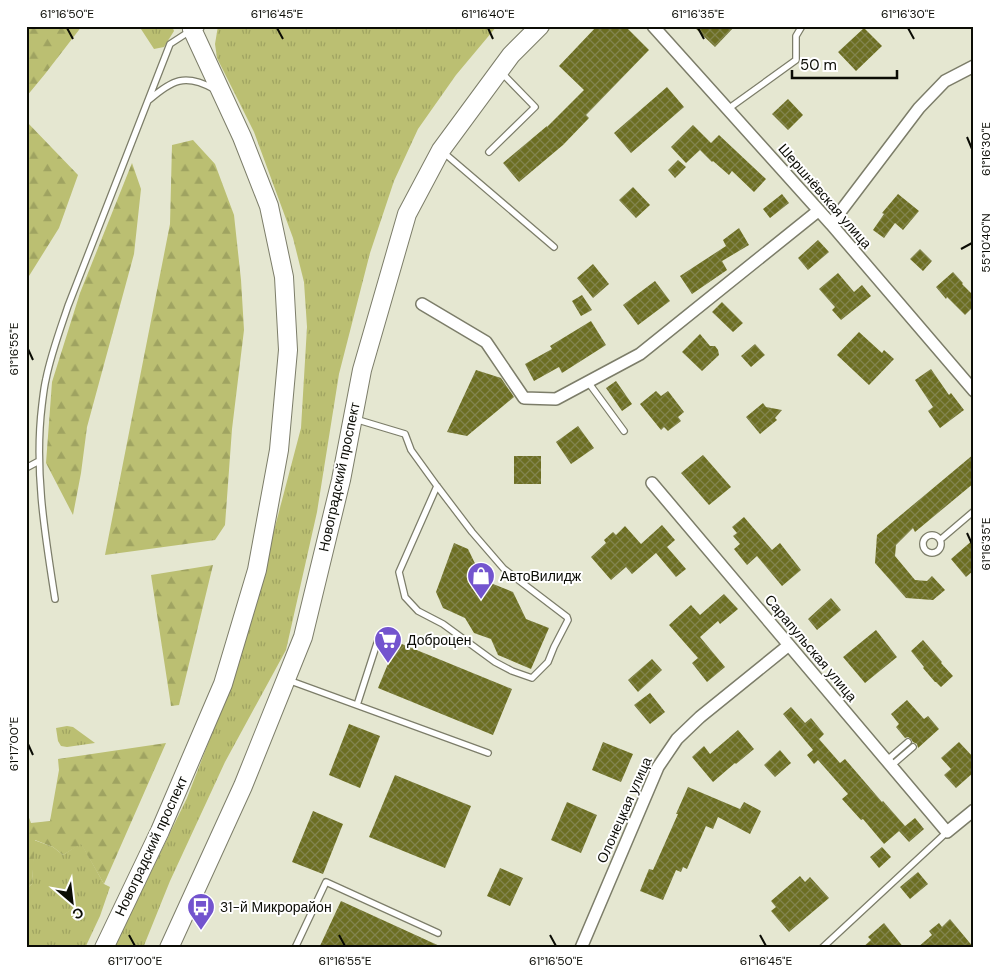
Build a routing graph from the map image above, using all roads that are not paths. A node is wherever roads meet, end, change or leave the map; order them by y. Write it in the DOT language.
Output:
graph roads {
  1 [pos="540,26"];
  2 [pos="653,26"];
  3 [pos="802,26"];
  4 [pos="193,28"];
  5 [pos="974,66"];
  6 [pos="500,70"];
  7 [pos="222,94"];
  8 [pos="148,102"];
  9 [pos="728,109"];
  10 [pos="441,150"];
  11 [pos="489,152"];
  12 [pos="818,211"];
  13 [pos="831,224"];
  14 [pos="554,247"];
  15 [pos="422,304"];
  16 [pos="588,382"];
  17 [pos="973,388"];
  18 [pos="352,418"];
  19 [pos="624,431"];
  20 [pos="39,461"];
  21 [pos="26,468"];
  22 [pos="652,484"];
  23 [pos="437,486"];
  24 [pos="974,511"];
  25 [pos="940,540"];
  26 [pos="56,599"];
  27 [pos="379,637"];
  28 [pos="789,645"];
  29 [pos="286,680"];
  30 [pos="357,705"];
  31 [pos="910,744"];
  32 [pos="488,753"];
  33 [pos="889,763"];
  34 [pos="974,810"];
  35 [pos="947,832"];
  36 [pos="438,933"];
  37 [pos="104,948"];
  38 [pos="169,948"];
  39 [pos="295,948"];
  40 [pos="581,948"];
  41 [pos="822,948"];
  1 -- 6 [label="main road, Новоградский проспект"];
  2 -- 9 [label="street, Шершнёвская улица"];
  3 -- 9 [label="lane"];
  4 -- 7 [label="main road, Новоградский проспект"];
  4 -- 8 [label="lane"];
  5 -- 13 [label="street"];
  6 -- 10 [label="main road, Новоградский проспект"];
  6 -- 11 [label="lane"];
  7 -- 8 [label="lane"];
  7 -- 37 [label="main road, Новоградский проспект"];
  8 -- 20 [label="lane"];
  9 -- 12 [label="street, Шершнёвская улица"];
  10 -- 14 [label="lane"];
  10 -- 18 [label="main road, Новоградский проспект"];
  12 -- 13 [label="street, Шершнёвская улица"];
  12 -- 16 [label="street"];
  13 -- 17 [label="street, Шершнёвская улица"];
  15 -- 16 [label="street"];
  16 -- 19 [label="lane"];
  18 -- 23 [label="lane"];
  18 -- 29 [label="main road, Новоградский проспект"];
  20 -- 21 [label="lane"];
  20 -- 26 [label="lane"];
  22 -- 28 [label="street, Сарапульская улица"];
  23 -- 23 [label="lane"];
  24 -- 25 [label="lane"];
  27 -- 30 [label="lane"];
  28 -- 33 [label="street, Сарапульская улица"];
  28 -- 40 [label="street, Олонецкая улица"];
  29 -- 30 [label="lane"];
  29 -- 38 [label="main road, Новоградский проспект"];
  30 -- 32 [label="lane"];
  31 -- 33 [label="lane"];
  33 -- 35 [label="street, Сарапульская улица"];
  34 -- 35 [label="street"];
  35 -- 41 [label="lane"];
  36 -- 39 [label="lane"];
}
